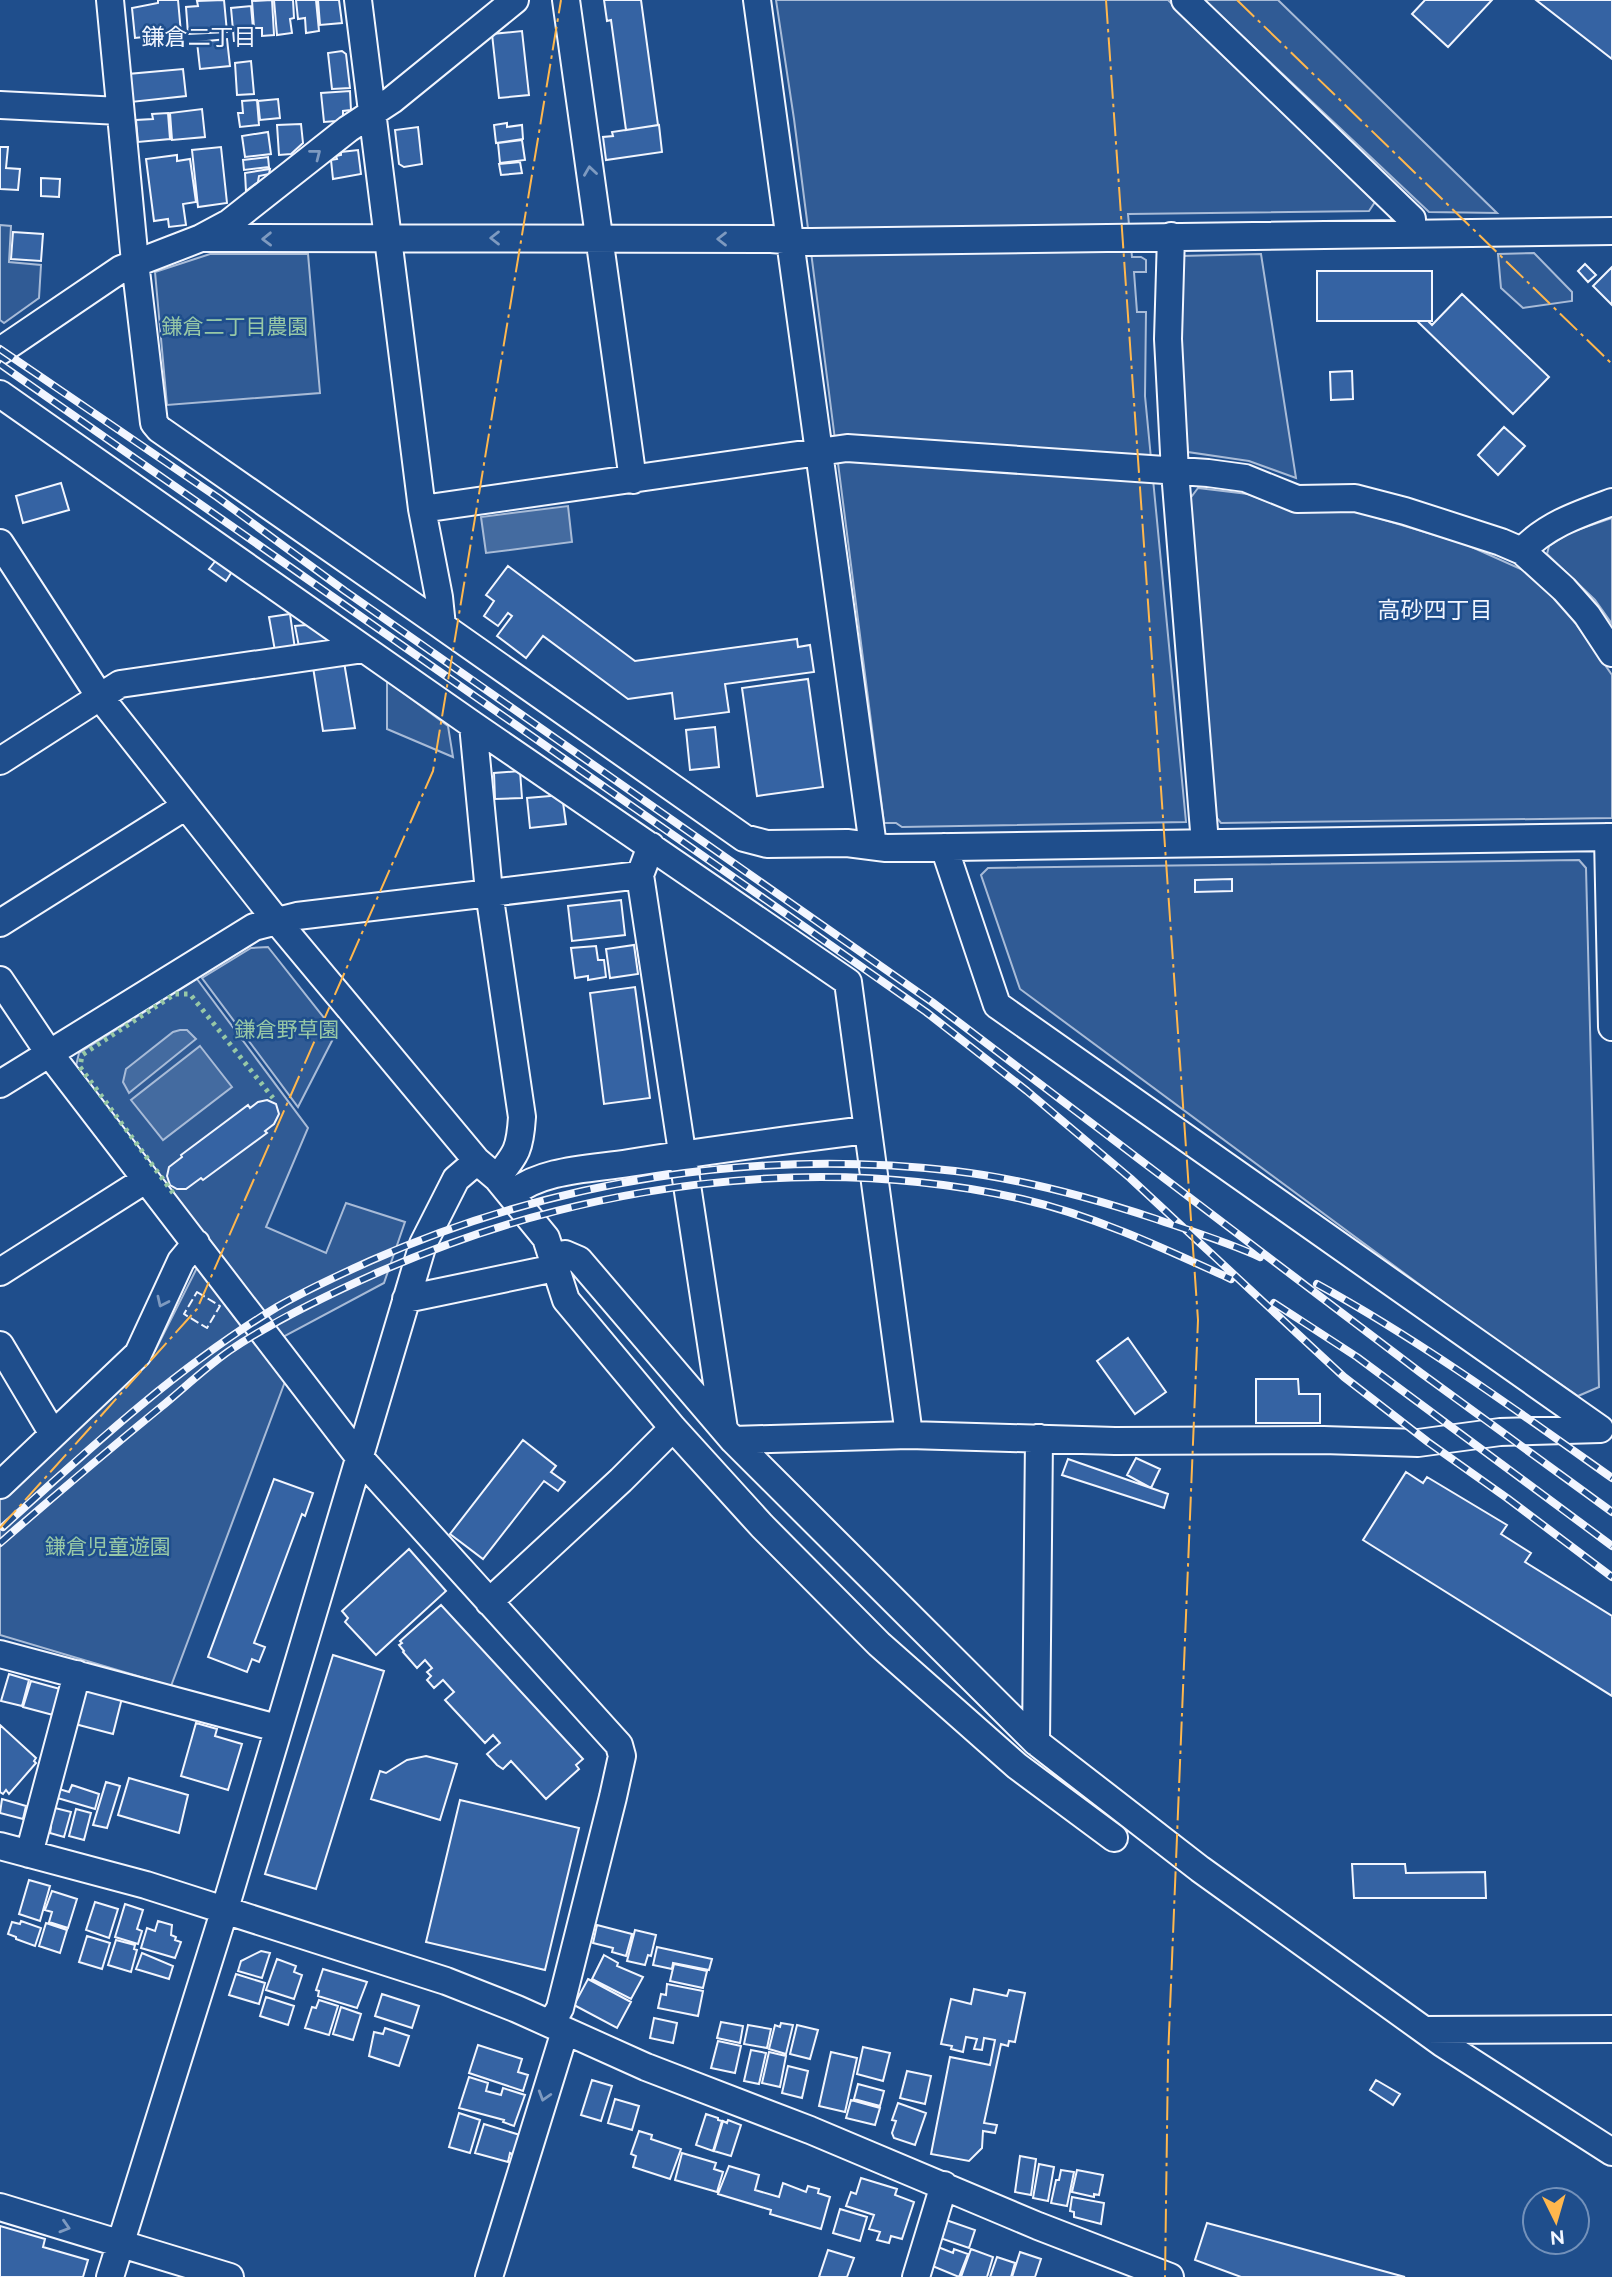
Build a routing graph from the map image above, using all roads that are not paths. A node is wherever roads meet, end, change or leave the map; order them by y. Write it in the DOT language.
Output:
graph roads {
  1 [pos="110,0"];
  2 [pos="358,0"];
  3 [pos="515,0"];
  4 [pos="566,0"];
  5 [pos="757,0"];
  6 [pos="1185,0"];
  7 [pos="0,105"];
  8 [pos="120,111"];
  9 [pos="373,113"];
  10 [pos="1612,231"];
  11 [pos="1412,233"];
  12 [pos="1171,236"];
  13 [pos="201,238"];
  14 [pos="388,238"];
  15 [pos="599,239"];
  16 [pos="790,240"];
  17 [pos="135,262"];
  18 [pos="0,351"];
  19 [pos="0,394"];
  20 [pos="818,452"];
  21 [pos="1175,472"];
  22 [pos="633,480"];
  23 [pos="1612,502"];
  24 [pos="422,509"];
  25 [pos="0,543"];
  26 [pos="1522,551"];
  27 [pos="442,620"];
  28 [pos="364,649"];
  29 [pos="1612,653"];
  30 [pos="100,697"];
  31 [pos="473,725"];
  32 [pos="0,761"];
  33 [pos="186,806"];
  34 [pos="1610,837"];
  35 [pos="1205,843"];
  36 [pos="651,846"];
  37 [pos="873,846"];
  38 [pos="944,846"];
  39 [pos="640,875"];
  40 [pos="489,892"];
  41 [pos="276,920"];
  42 [pos="0,923"];
  43 [pos="0,981"];
  44 [pos="1612,1027"];
  45 [pos="49,1053"];
  46 [pos="0,1084"];
  47 [pos="866,1130"];
  48 [pos="684,1154"];
  49 [pos="477,1161"];
  50 [pos="145,1180"];
  51 [pos="505,1186"];
  52 [pos="196,1243"];
  53 [pos="554,1263"];
  54 [pos="0,1272"];
  55 [pos="406,1300"];
  56 [pos="0,1345"];
  57 [pos="673,1428"];
  58 [pos="1606,1429"];
  59 [pos="53,1434"];
  60 [pos="728,1434"];
  61 [pos="909,1435"];
  62 [pos="1039,1438"];
  63 [pos="359,1457"];
  64 [pos="0,1485"];
  65 [pos="489,1602"];
  66 [pos="0,1654"];
  67 [pos="77,1674"];
  68 [pos="277,1728"];
  69 [pos="1036,1742"];
  70 [pos="1114,1839"];
  71 [pos="0,1846"];
  72 [pos="29,1854"];
  73 [pos="224,1912"];
  74 [pos="558,2028"];
  75 [pos="1612,2029"];
  76 [pos="1424,2030"];
  77 [pos="1612,2152"];
  78 [pos="944,2185"];
  79 [pos="0,2207"];
  80 [pos="120,2243"];
  81 [pos="110,2277"];
  82 [pos="230,2277"];
  83 [pos="489,2277"];
  84 [pos="916,2277"];
  85 [pos="1170,2277"];
  1 -- 8 [label="street"];
  2 -- 9 [label="street"];
  3 -- 9 [label="street"];
  15 -- 4 [label="street, one-way"];
  5 -- 16 [label="street"];
  6 -- 11 [label="street"];
  7 -- 8 [label="street"];
  8 -- 17 [label="street"];
  13 -- 9 [label="street, one-way"];
  9 -- 14 [label="street"];
  10 -- 11 [label="street"];
  11 -- 12 [label="street"];
  12 -- 16 [label="street"];
  12 -- 21 [label="street"];
  14 -- 13 [label="street, one-way"];
  13 -- 17 [label="street"];
  15 -- 14 [label="street, one-way"];
  14 -- 24 [label="street"];
  16 -- 15 [label="street, one-way"];
  15 -- 22 [label="street"];
  16 -- 20 [label="street"];
  17 -- 18 [label="street"];
  17 -- 27 [label="street"];
  19 -- 28 [label="street"];
  20 -- 21 [label="street"];
  20 -- 22 [label="street"];
  20 -- 37 [label="street"];
  21 -- 26 [label="street"];
  21 -- 35 [label="street"];
  22 -- 24 [label="street"];
  23 -- 26 [label="street"];
  24 -- 27 [label="street"];
  25 -- 30 [label="street"];
  26 -- 29 [label="street"];
  27 -- 37 [label="street"];
  28 -- 30 [label="street"];
  28 -- 31 [label="street"];
  30 -- 32 [label="street"];
  30 -- 33 [label="street"];
  31 -- 36 [label="street"];
  31 -- 40 [label="street"];
  33 -- 41 [label="street"];
  33 -- 42 [label="street"];
  34 -- 35 [label="street"];
  34 -- 44 [label="street"];
  35 -- 38 [label="street"];
  36 -- 39 [label="street"];
  36 -- 47 [label="street"];
  37 -- 38 [label="street"];
  38 -- 58 [label="street"];
  39 -- 40 [label="street"];
  39 -- 48 [label="street"];
  40 -- 41 [label="street"];
  40 -- 51 [label="street"];
  41 -- 45 [label="street"];
  41 -- 49 [label="street"];
  43 -- 45 [label="street"];
  45 -- 46 [label="street"];
  45 -- 50 [label="street"];
  47 -- 48 [label="street"];
  47 -- 61 [label="street"];
  48 -- 51 [label="street"];
  48 -- 60 [label="street"];
  49 -- 51 [label="street"];
  49 -- 55 [label="street"];
  50 -- 52 [label="street"];
  50 -- 54 [label="street"];
  51 -- 53 [label="street"];
  52 -- 59 [label="street, one-way"];
  52 -- 63 [label="street"];
  53 -- 55 [label="street"];
  53 -- 57 [label="street"];
  53 -- 60 [label="street"];
  55 -- 63 [label="street"];
  56 -- 59 [label="street"];
  57 -- 65 [label="street"];
  57 -- 70 [label="street"];
  58 -- 62 [label="street"];
  59 -- 64 [label="street"];
  60 -- 61 [label="street"];
  60 -- 69 [label="street"];
  61 -- 62 [label="street"];
  62 -- 69 [label="street"];
  63 -- 65 [label="street"];
  63 -- 68 [label="street"];
  65 -- 74 [label="street"];
  66 -- 67 [label="street"];
  67 -- 68 [label="street"];
  67 -- 72 [label="street"];
  68 -- 73 [label="street"];
  69 -- 76 [label="street"];
  71 -- 72 [label="street"];
  72 -- 73 [label="street"];
  73 -- 74 [label="street"];
  73 -- 80 [label="street"];
  74 -- 78 [label="street"];
  74 -- 83 [label="street, one-way"];
  75 -- 76 [label="street"];
  76 -- 77 [label="street"];
  78 -- 84 [label="street"];
  78 -- 85 [label="street"];
  79 -- 80 [label="street, one-way"];
  80 -- 81 [label="street"];
  80 -- 82 [label="street"];
}
